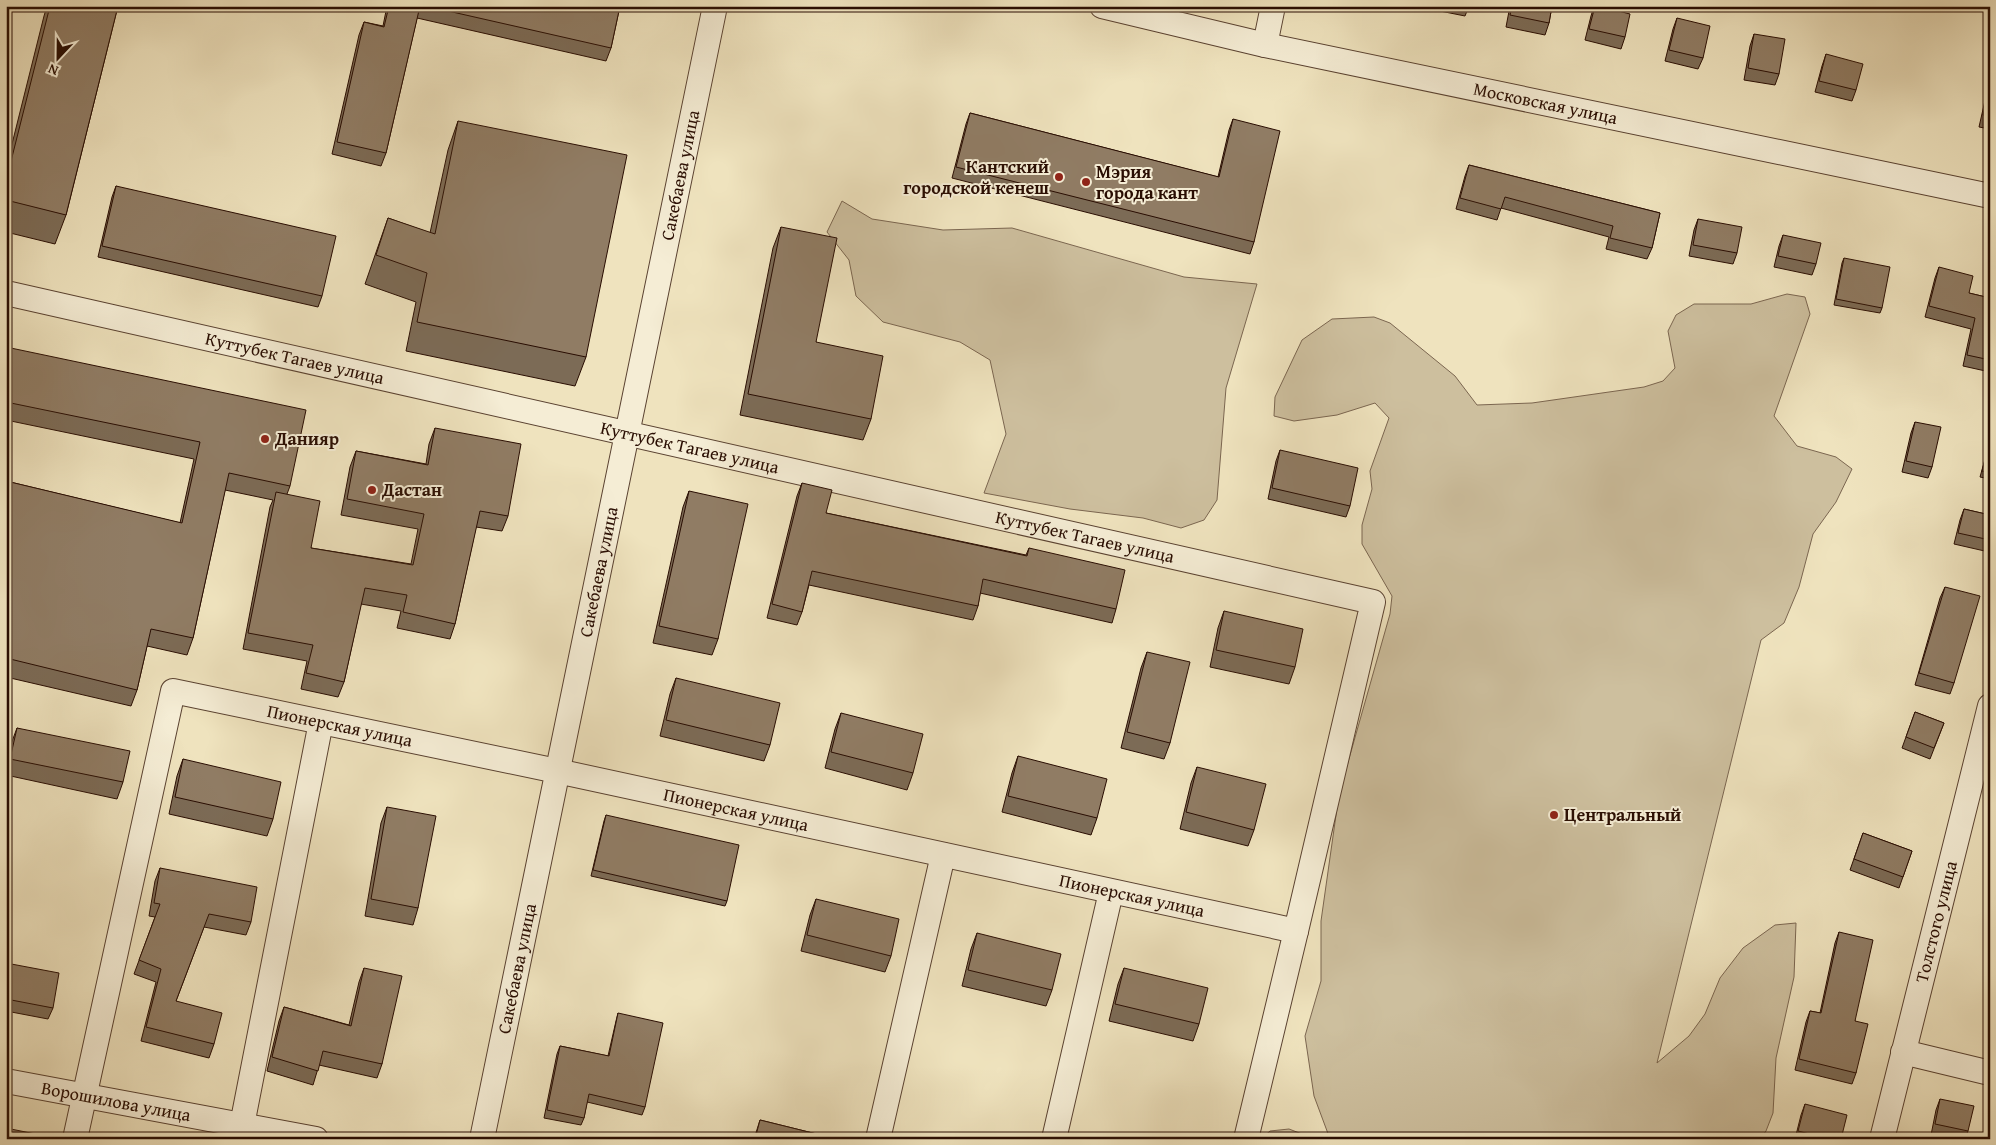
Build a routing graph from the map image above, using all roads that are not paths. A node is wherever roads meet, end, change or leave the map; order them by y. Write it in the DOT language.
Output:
graph roads {
  1 [pos="715,6"];
  2 [pos="1102,6"];
  3 [pos="1273,6"];
  4 [pos="1265,45"];
  5 [pos="1990,196"];
  6 [pos="6,293"];
  7 [pos="626,433"];
  8 [pos="1989,715"];
  9 [pos="321,722"];
  10 [pos="557,771"];
  11 [pos="943,855"];
  12 [pos="1111,892"];
  13 [pos="1296,931"];
  14 [pos="1903,1052"];
  15 [pos="1990,1074"];
  16 [pos="6,1081"];
  17 [pos="84,1096"];
  18 [pos="242,1125"];
  19 [pos="75,1139"];
  20 [pos="316,1139"];
  21 [pos="482,1139"];
  22 [pos="878,1139"];
  23 [pos="1054,1139"];
  24 [pos="1246,1139"];
  25 [pos="1882,1139"];
  1 -- 7 [label="street, Сакебаева улица"];
  2 -- 4 [label="street, Московская улица"];
  3 -- 4 [label="street"];
  4 -- 5 [label="street, Московская улица"];
  6 -- 7 [label="street, Куттубек Тагаев улица"];
  7 -- 10 [label="street, Сакебаева улица"];
  7 -- 13 [label="street, Куттубек Тагаев улица"];
  8 -- 14 [label="street, Толстого улица"];
  9 -- 10 [label="street, Пионерская улица"];
  9 -- 17 [label="street, Пионерская улица"];
  9 -- 18 [label="street"];
  10 -- 11 [label="street, Пионерская улица"];
  10 -- 21 [label="street, Сакебаева улица"];
  11 -- 12 [label="street, Пионерская улица"];
  11 -- 22 [label="street"];
  12 -- 13 [label="street, Пионерская улица"];
  12 -- 23 [label="street"];
  13 -- 24 [label="street"];
  14 -- 15 [label="street"];
  14 -- 25 [label="street, Толстого улица"];
  16 -- 17 [label="street, Ворошилова улица"];
  17 -- 18 [label="street, Ворошилова улица"];
  17 -- 19 [label="street"];
  18 -- 20 [label="street, Ворошилова улица"];
}
